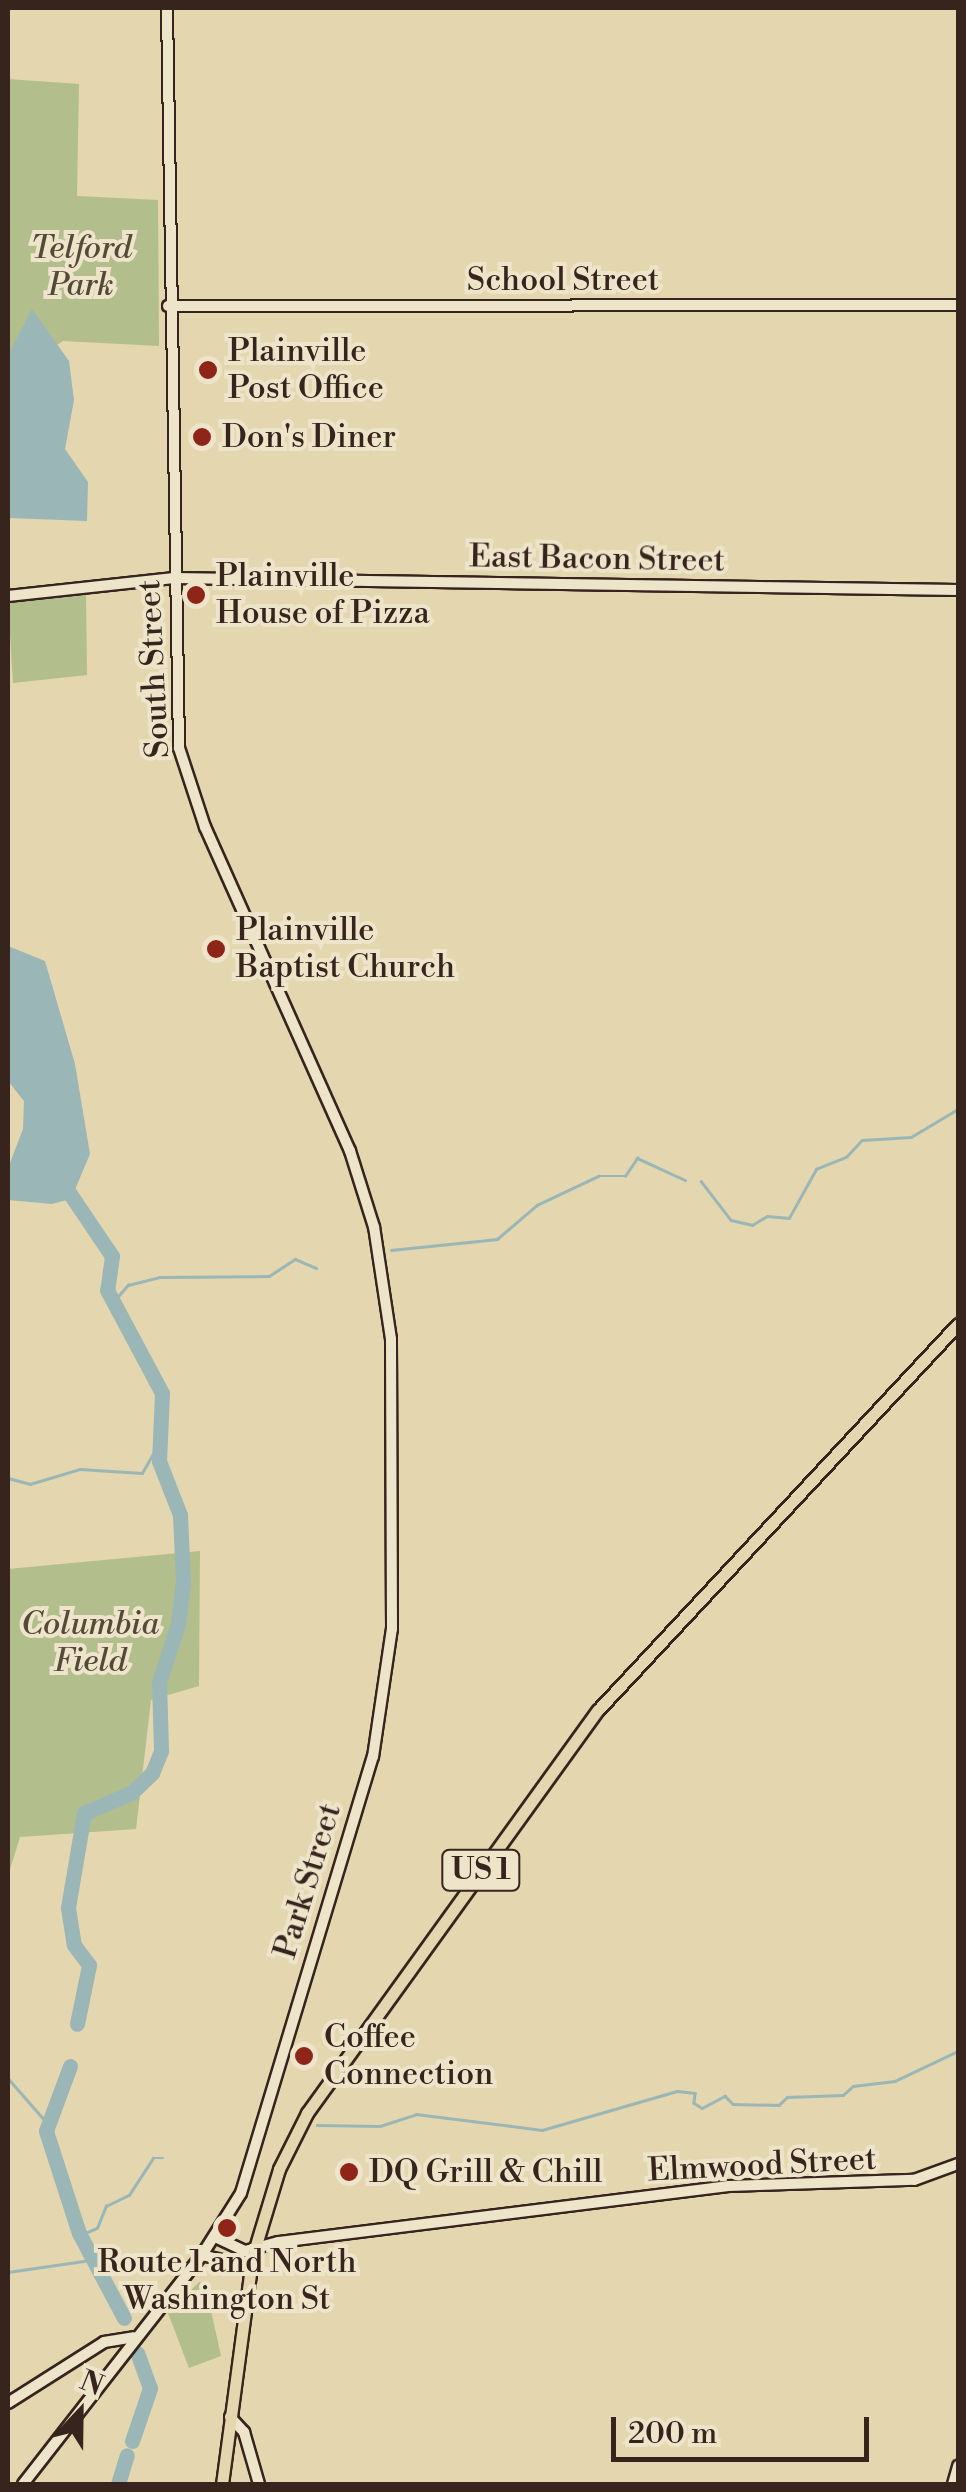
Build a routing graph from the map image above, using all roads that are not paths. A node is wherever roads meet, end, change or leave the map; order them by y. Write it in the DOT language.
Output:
graph roads {
  1 [pos="167,8"];
  2 [pos="958,305"];
  3 [pos="168,306"];
  4 [pos="174,578"];
  5 [pos="958,590"];
  6 [pos="8,596"];
  7 [pos="958,1324"];
  8 [pos="392,1527"];
  9 [pos="958,2164"];
  10 [pos="215,2237"];
  11 [pos="254,2247"];
  12 [pos="202,2255"];
  13 [pos="250,2267"];
  14 [pos="134,2337"];
  15 [pos="8,2403"];
  16 [pos="230,2417"];
  17 [pos="958,2466"];
  18 [pos="23,2484"];
  19 [pos="222,2484"];
  20 [pos="259,2484"];
  21 [pos="953,2484"];
  1 -- 3 [label="main road, South Street"];
  2 -- 3 [label="main road, School Street"];
  3 -- 4 [label="main road, South Street"];
  4 -- 5 [label="main road, East Bacon Street"];
  4 -- 6 [label="main road, East Bacon Street"];
  4 -- 8 [label="main road, South Street"];
  7 -- 11 [label="main road, US 1"];
  8 -- 10 [label="main road, Park Street"];
  9 -- 11 [label="main road, Elmwood Street"];
  10 -- 11 [label="main road, Elmwood Street"];
  10 -- 12 [label="main road, Park Street"];
  11 -- 13 [label="main road, US 1"];
  12 -- 13 [label="main road"];
  12 -- 14 [label="main road, Park Street"];
  13 -- 16 [label="main road, US 1"];
  14 -- 15 [label="main road"];
  14 -- 18 [label="main road, Park Street"];
  16 -- 19 [label="main road, US 1"];
  16 -- 20 [label="main road"];
  17 -- 21 [label="main road"];
}
